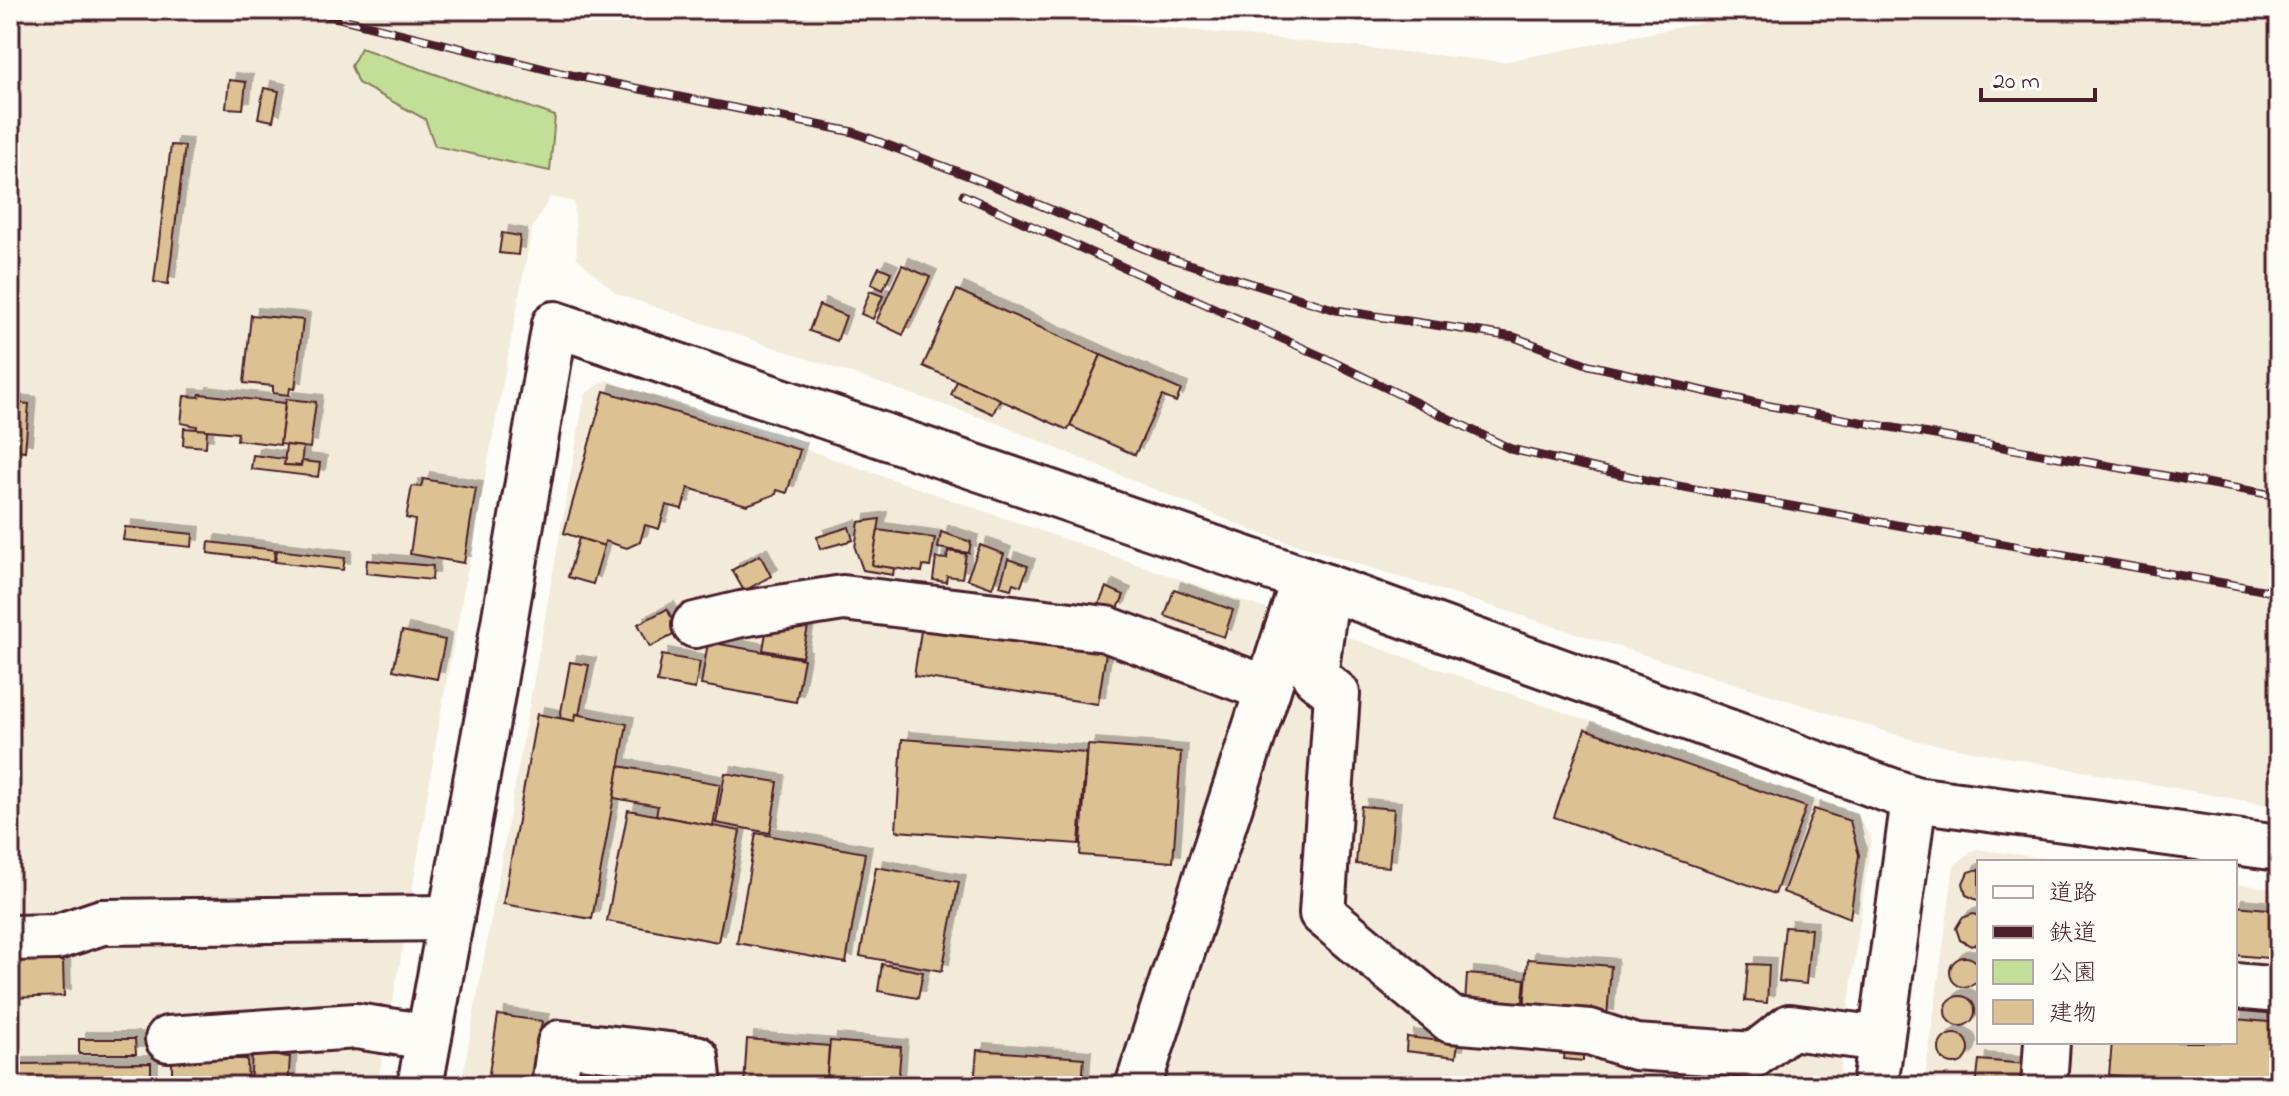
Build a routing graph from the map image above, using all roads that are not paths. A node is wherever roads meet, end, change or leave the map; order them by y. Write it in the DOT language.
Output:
graph roads {
  1 [pos="1315,583"];
  2 [pos="695,625"];
  3 [pos="1268,689"];
  4 [pos="1914,799"];
  5 [pos="2279,848"];
  6 [pos="451,918"];
  7 [pos="10,938"];
  8 [pos="2237,986"];
  9 [pos="2279,990"];
  10 [pos="429,1037"];
  11 [pos="168,1039"];
  12 [pos="1881,1039"];
  13 [pos="2047,1044"];
  14 [pos="420,1086"];
  15 [pos="554,1086"];
  16 [pos="699,1086"];
  17 [pos="1138,1086"];
  18 [pos="1875,1086"];
  19 [pos="2044,1086"];
  1 -- 3 [label="street"];
  1 -- 4 [label="street"];
  1 -- 6 [label="street"];
  1 -- 12 [label="street"];
  2 -- 3 [label="street"];
  3 -- 17 [label="street"];
  4 -- 5 [label="street"];
  4 -- 12 [label="street"];
  6 -- 7 [label="street"];
  6 -- 10 [label="street"];
  8 -- 9 [label="street"];
  10 -- 11 [label="street"];
  10 -- 14 [label="street"];
  12 -- 18 [label="street"];
  13 -- 19 [label="street"];
  15 -- 16 [label="street"];
}
